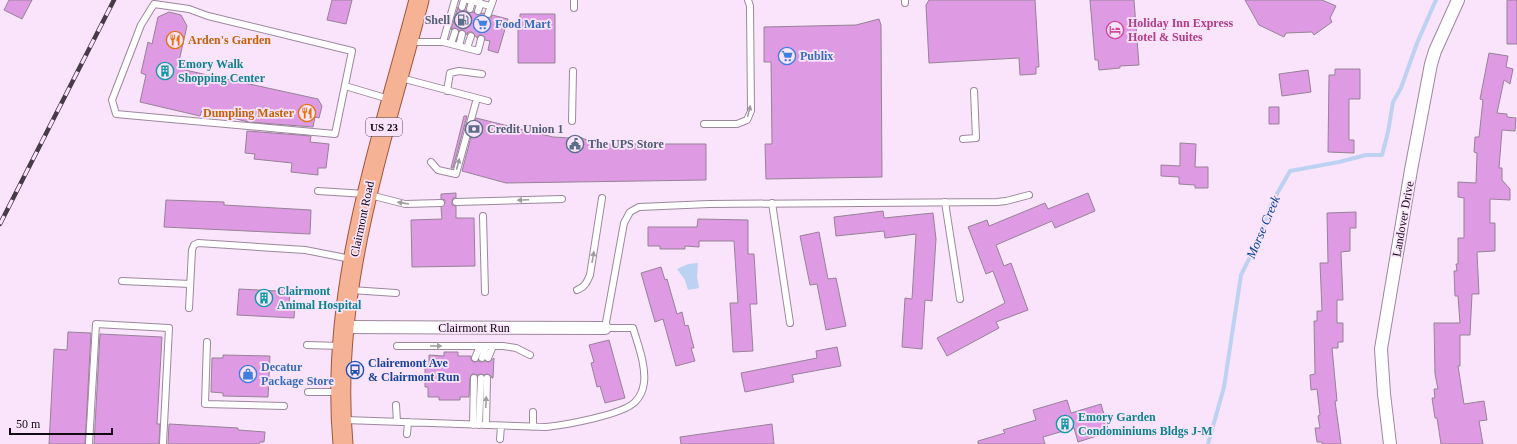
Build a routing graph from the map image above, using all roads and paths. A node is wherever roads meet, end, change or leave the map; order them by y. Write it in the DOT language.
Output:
graph roads {
  1 [pos="419,0"];
  2 [pos="454,0"];
  3 [pos="464,0"];
  4 [pos="470,0"];
  5 [pos="574,0"];
  6 [pos="748,0"];
  7 [pos="1458,0"];
  8 [pos="481,3"];
  9 [pos="492,3"];
  10 [pos="462,7"];
  11 [pos="574,8"];
  12 [pos="470,9"];
  13 [pos="478,11"];
  14 [pos="488,14"];
  15 [pos="455,32"];
  16 [pos="462,34"];
  17 [pos="471,36"];
  18 [pos="481,39"];
  19 [pos="408,42"];
  20 [pos="443,42"];
  21 [pos="451,44"];
  22 [pos="459,46"];
  23 [pos="467,48"];
  24 [pos="573,71"];
  25 [pos="482,74"];
  26 [pos="398,78"];
  27 [pos="345,86"];
  28 [pos="447,91"];
  29 [pos="974,91"];
  30 [pos="477,98"];
  31 [pos="392,99"];
  32 [pos="488,100"];
  33 [pos="572,121"];
  34 [pos="704,124"];
  35 [pos="963,140"];
  36 [pos="431,162"];
  37 [pos="318,191"];
  38 [pos="366,194"];
  39 [pos="1029,195"];
  40 [pos="602,198"];
  41 [pos="562,199"];
  42 [pos="456,202"];
  43 [pos="945,202"];
  44 [pos="441,203"];
  45 [pos="772,204"];
  46 [pos="484,216"];
  47 [pos="353,260"];
  48 [pos="122,281"];
  49 [pos="190,284"];
  50 [pos="348,290"];
  51 [pos="577,290"];
  52 [pos="485,292"];
  53 [pos="396,293"];
  54 [pos="960,298"];
  55 [pos="189,308"];
  56 [pos="790,322"];
  57 [pos="605,328"];
  58 [pos="342,336"];
  59 [pos="207,342"];
  60 [pos="307,345"];
  61 [pos="397,346"];
  62 [pos="483,346"];
  63 [pos="493,346"];
  64 [pos="530,355"];
  65 [pos="474,378"];
  66 [pos="484,378"];
  67 [pos="308,392"];
  68 [pos="340,392"];
  69 [pos="396,405"];
  70 [pos="284,406"];
  71 [pos="533,412"];
  72 [pos="341,420"];
  73 [pos="396,422"];
  74 [pos="408,422"];
  75 [pos="479,425"];
  76 [pos="501,426"];
  77 [pos="533,427"];
  78 [pos="408,434"];
  79 [pos="500,439"];
  80 [pos="89,444"];
  81 [pos="163,444"];
  82 [pos="343,444"];
  83 [pos="1390,444"];
  1 -- 19 [label="main road, Clairmont Road / US 23"];
  2 -- 20 [label="lane"];
  3 -- 10 [label="lane"];
  4 -- 8 [label="lane"];
  4 -- 12 [label="lane"];
  5 -- 11 [label="lane"];
  34 -- 6 [label="lane, one-way"];
  7 -- 83 [label="street, Landover Drive"];
  8 -- 9 [label="lane"];
  8 -- 13 [label="lane"];
  9 -- 14 [label="lane"];
  15 -- 21 [label="lane"];
  16 -- 22 [label="lane"];
  17 -- 23 [label="lane"];
  18 -- 23 [label="lane"];
  19 -- 20 [label="lane"];
  19 -- 26 [label="main road, Clairmont Road / US 23"];
  20 -- 21 [label="lane"];
  21 -- 22 [label="lane"];
  22 -- 23 [label="lane"];
  24 -- 33 [label="lane"];
  25 -- 28 [label="lane"];
  26 -- 28 [label="lane"];
  26 -- 31 [label="main road, Clairmont Road / US 23"];
  27 -- 27 [label="lane"];
  27 -- 31 [label="lane"];
  28 -- 30 [label="lane"];
  29 -- 35 [label="lane"];
  30 -- 32 [label="lane"];
  36 -- 30 [label="lane, one-way"];
  31 -- 38 [label="main road, Clairmont Road / US 23"];
  37 -- 38 [label="lane"];
  44 -- 38 [label="lane, one-way"];
  38 -- 47 [label="main road, Clairmont Road / US 23"];
  39 -- 43 [label="lane"];
  51 -- 40 [label="lane, one-way"];
  41 -- 42 [label="lane, one-way"];
  43 -- 45 [label="lane"];
  43 -- 54 [label="lane"];
  45 -- 56 [label="lane"];
  45 -- 57 [label="lane"];
  46 -- 52 [label="lane"];
  47 -- 49 [label="lane"];
  47 -- 50 [label="main road, Clairmont Road / US 23"];
  48 -- 49 [label="lane"];
  49 -- 55 [label="lane"];
  50 -- 53 [label="lane"];
  50 -- 58 [label="main road, Clairmont Road / US 23"];
  57 -- 58 [label="street, Clairmont Run"];
  57 -- 77 [label="lane"];
  58 -- 60 [label="lane"];
  58 -- 68 [label="main road, Clairmont Road / US 23"];
  59 -- 70 [label="lane"];
  61 -- 62 [label="lane, one-way"];
  62 -- 63 [label="lane"];
  62 -- 63 [label="lane"];
  63 -- 64 [label="lane"];
  65 -- 75 [label="lane"];
  75 -- 66 [label="lane, one-way"];
  67 -- 68 [label="lane"];
  68 -- 72 [label="main road, Clairmont Road / US 23"];
  69 -- 73 [label="lane"];
  71 -- 77 [label="lane"];
  72 -- 73 [label="lane"];
  72 -- 82 [label="main road, Clairmont Road / US 23"];
  73 -- 74 [label="lane"];
  74 -- 75 [label="lane"];
  74 -- 78 [label="lane"];
  75 -- 76 [label="lane"];
  76 -- 77 [label="lane"];
  76 -- 79 [label="lane"];
  80 -- 81 [label="lane"];
}
